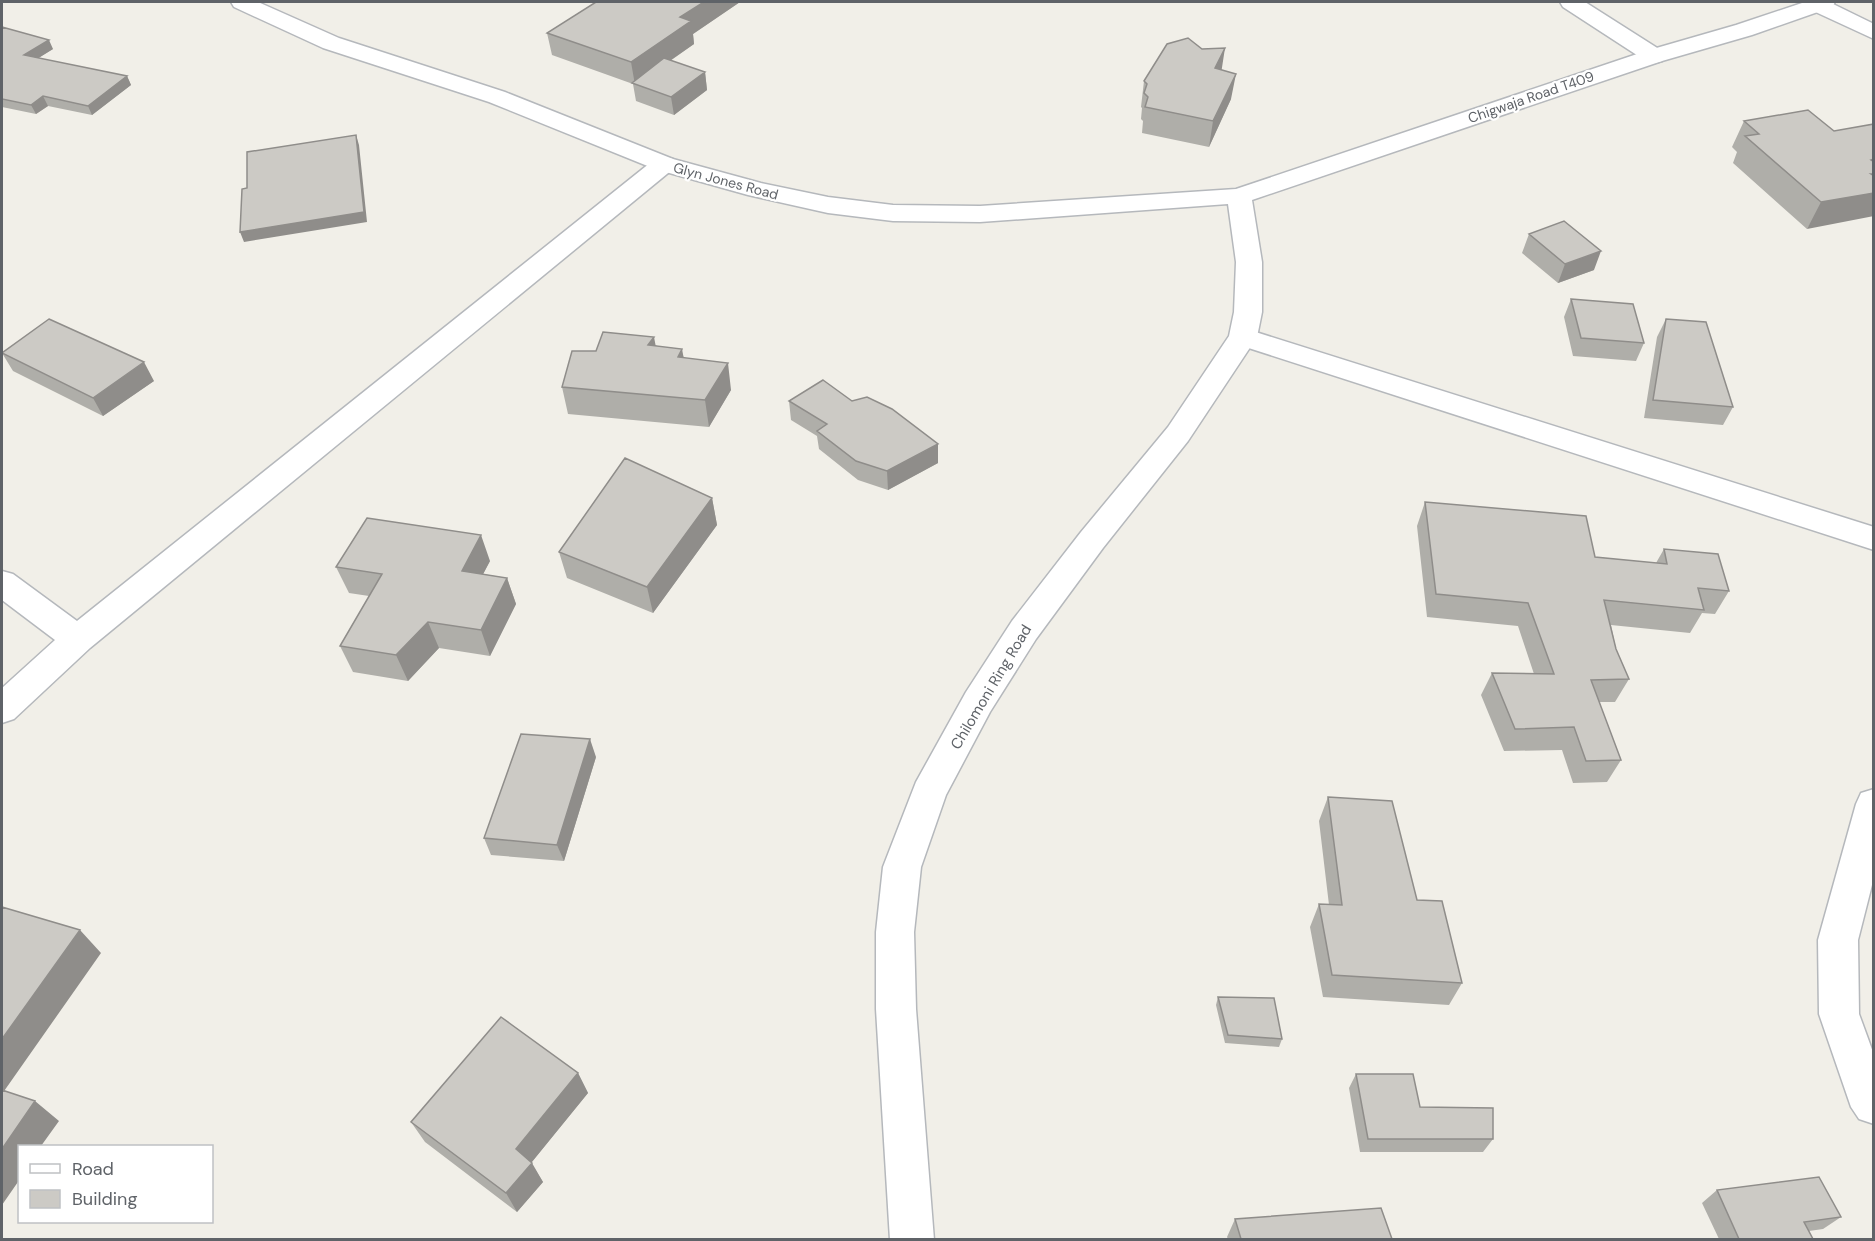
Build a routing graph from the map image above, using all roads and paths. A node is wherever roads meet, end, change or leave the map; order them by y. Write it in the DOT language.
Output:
graph roads {
  1 [pos="242,2"];
  2 [pos="1571,2"];
  3 [pos="1821,3"];
  4 [pos="1874,33"];
  5 [pos="1654,56"];
  6 [pos="664,164"];
  7 [pos="1239,196"];
  8 [pos="1243,337"];
  9 [pos="1874,539"];
  10 [pos="2,583"];
  11 [pos="78,639"];
  12 [pos="2,709"];
  13 [pos="1874,804"];
  14 [pos="1874,1104"];
  15 [pos="912,1239"];
  1 -- 6 [label="street, Glyn Jones Road"];
  2 -- 5 [label="street"];
  3 -- 4 [label="street"];
  3 -- 5 [label="street, Chigwaja Road T409"];
  5 -- 7 [label="street, Chigwaja Road T409"];
  6 -- 7 [label="street, Glyn Jones Road"];
  6 -- 11 [label="street"];
  7 -- 8 [label="street, Chilomoni Ring Road"];
  8 -- 9 [label="street"];
  8 -- 15 [label="street, Chilomoni Ring Road"];
  10 -- 11 [label="street"];
  11 -- 12 [label="street"];
  13 -- 14 [label="street"];
}
